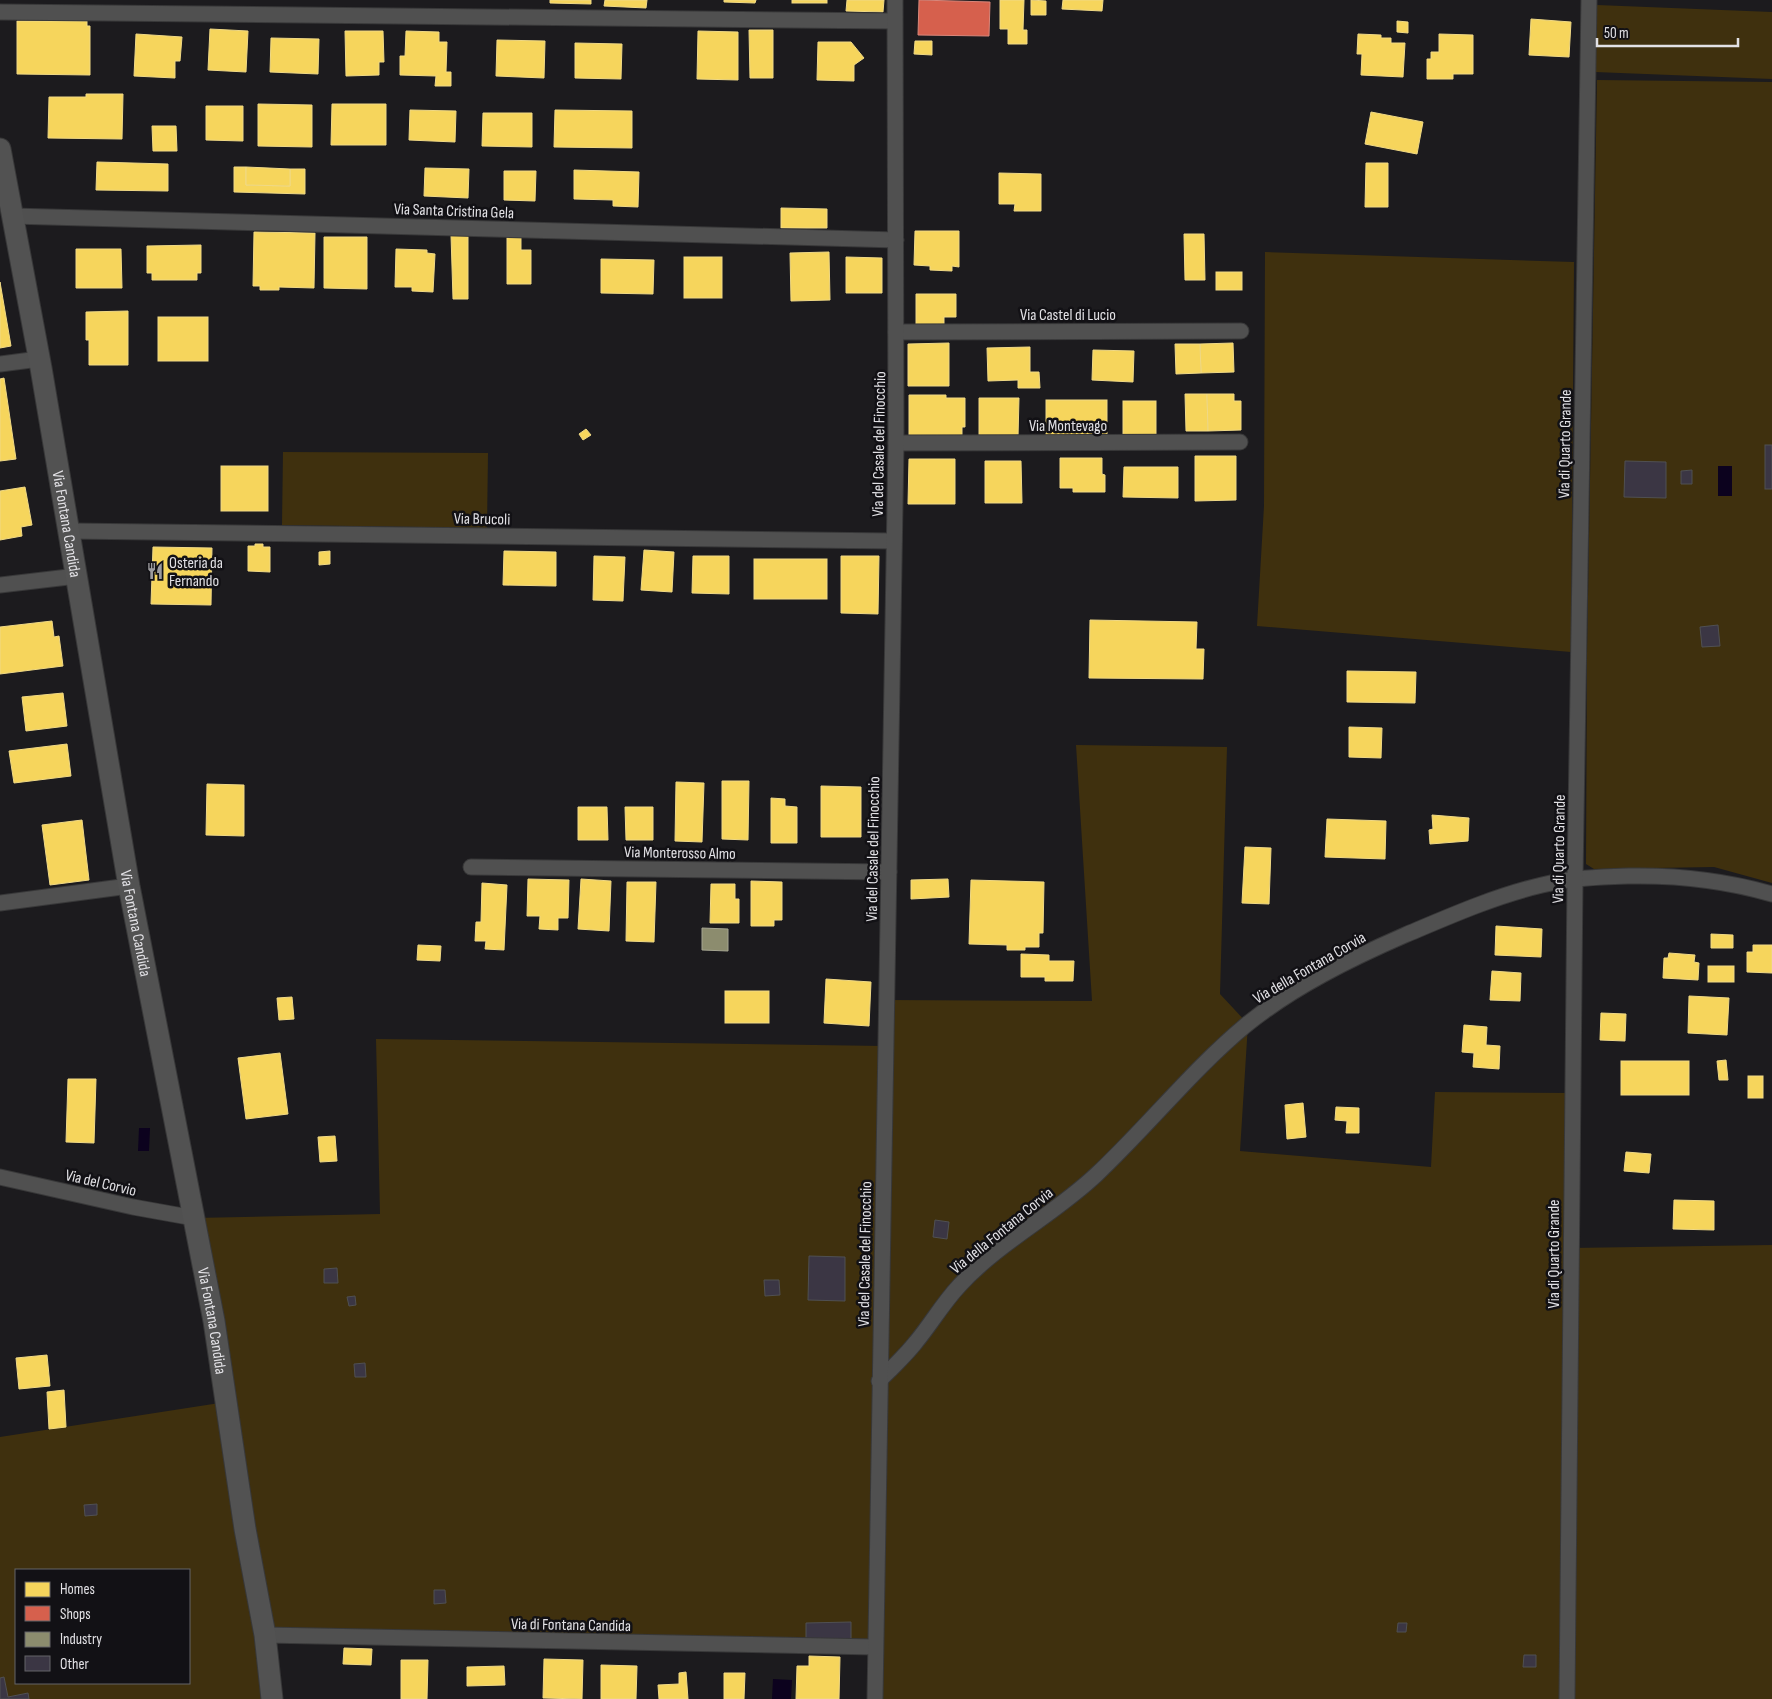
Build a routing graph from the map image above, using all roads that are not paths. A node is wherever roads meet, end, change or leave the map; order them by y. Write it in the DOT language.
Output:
graph roads {
  1 [pos="894,0"];
  2 [pos="1589,0"];
  3 [pos="0,12"];
  4 [pos="894,21"];
  5 [pos="0,148"];
  6 [pos="12,216"];
  7 [pos="896,240"];
  8 [pos="1241,331"];
  9 [pos="896,332"];
  10 [pos="40,359"];
  11 [pos="0,364"];
  12 [pos="1240,442"];
  13 [pos="896,443"];
  14 [pos="70,531"];
  15 [pos="894,541"];
  16 [pos="77,576"];
  17 [pos="0,586"];
  18 [pos="471,867"];
  19 [pos="889,872"];
  20 [pos="1575,879"];
  21 [pos="129,886"];
  22 [pos="1772,894"];
  23 [pos="0,903"];
  24 [pos="0,1177"];
  25 [pos="194,1218"];
  26 [pos="879,1381"];
  27 [pos="265,1635"];
  28 [pos="876,1647"];
  29 [pos="272,1699"];
  30 [pos="875,1699"];
  31 [pos="1567,1699"];
  1 -- 4 [label="street, Via del Casale del Finocchio"];
  2 -- 20 [label="street, Via di Quarto Grande"];
  3 -- 4 [label="street"];
  4 -- 7 [label="street, Via del Casale del Finocchio"];
  5 -- 6 [label="main road, Via Fontana Candida"];
  6 -- 7 [label="street, Via Santa Cristina Gela"];
  6 -- 10 [label="main road, Via Fontana Candida"];
  7 -- 9 [label="street, Via del Casale del Finocchio"];
  8 -- 9 [label="street, Via Castel di Lucio"];
  9 -- 13 [label="street, Via del Casale del Finocchio"];
  10 -- 11 [label="street"];
  10 -- 14 [label="main road, Via Fontana Candida"];
  12 -- 13 [label="street, Via Montevago"];
  13 -- 15 [label="street, Via del Casale del Finocchio"];
  14 -- 15 [label="street, Via Brucoli"];
  14 -- 16 [label="main road, Via Fontana Candida"];
  15 -- 19 [label="street, Via del Casale del Finocchio"];
  16 -- 17 [label="street"];
  16 -- 21 [label="main road, Via Fontana Candida"];
  18 -- 19 [label="street, Via Monterosso Almo"];
  19 -- 26 [label="street, Via del Casale del Finocchio"];
  20 -- 22 [label="street, Via della Fontana Corvia"];
  20 -- 26 [label="street, Via della Fontana Corvia"];
  20 -- 31 [label="street, Via di Quarto Grande"];
  21 -- 23 [label="street"];
  21 -- 25 [label="main road, Via Fontana Candida"];
  24 -- 25 [label="street, Via del Corvio"];
  25 -- 27 [label="main road, Via Fontana Candida"];
  26 -- 28 [label="street, Via del Casale del Finocchio"];
  27 -- 28 [label="street, Via di Fontana Candida"];
  27 -- 29 [label="main road, Via Fontana Candida"];
  28 -- 30 [label="street, Via del Casale del Finocchio"];
}
